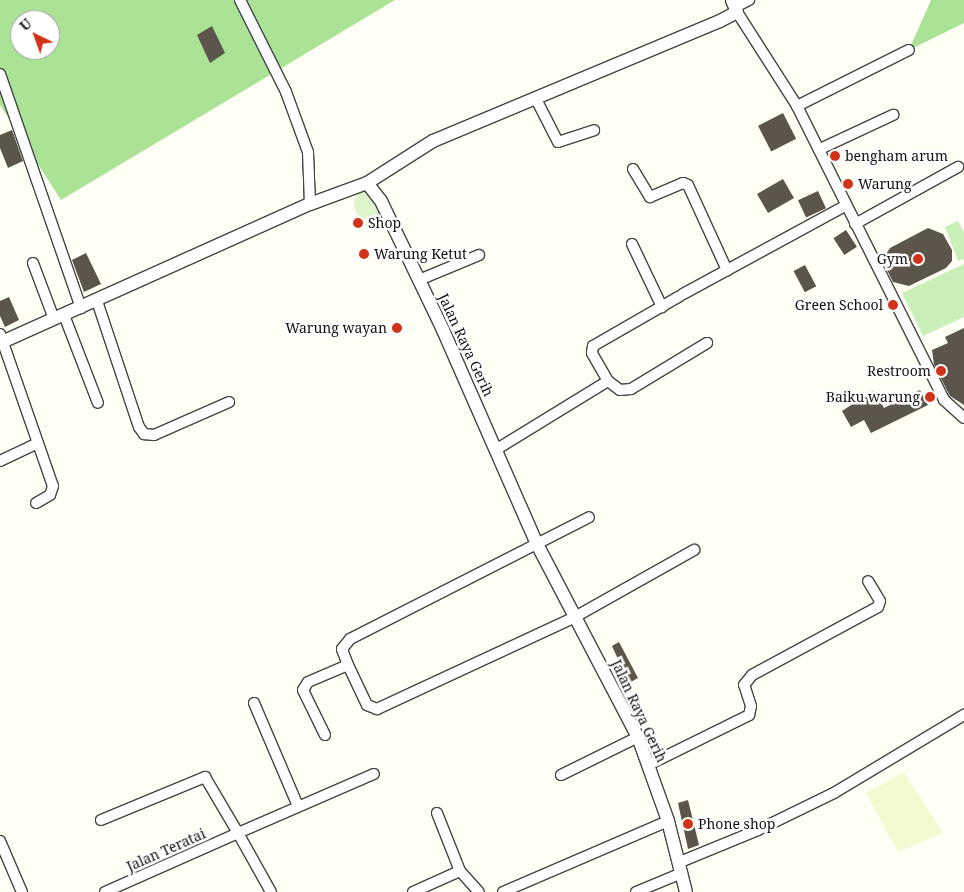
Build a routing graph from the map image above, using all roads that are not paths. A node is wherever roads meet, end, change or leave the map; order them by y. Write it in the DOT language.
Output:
graph roads {
  1 [pos="240,0"];
  2 [pos="749,0"];
  3 [pos="735,6"];
  4 [pos="908,50"];
  5 [pos="0,74"];
  6 [pos="536,99"];
  7 [pos="797,106"];
  8 [pos="893,114"];
  9 [pos="594,130"];
  10 [pos="820,149"];
  11 [pos="958,167"];
  12 [pos="633,169"];
  13 [pos="367,183"];
  14 [pos="310,204"];
  15 [pos="846,206"];
  16 [pos="855,224"];
  17 [pos="632,244"];
  18 [pos="479,255"];
  19 [pos="33,263"];
  20 [pos="727,270"];
  21 [pos="419,280"];
  22 [pos="97,301"];
  23 [pos="662,307"];
  24 [pos="81,308"];
  25 [pos="59,317"];
  26 [pos="1,340"];
  27 [pos="707,344"];
  28 [pos="608,381"];
  29 [pos="229,402"];
  30 [pos="98,403"];
  31 [pos="964,418"];
  32 [pos="38,443"];
  33 [pos="497,449"];
  34 [pos="0,461"];
  35 [pos="36,503"];
  36 [pos="588,517"];
  37 [pos="538,546"];
  38 [pos="694,550"];
  39 [pos="868,581"];
  40 [pos="575,617"];
  41 [pos="348,665"];
  42 [pos="254,703"];
  43 [pos="964,715"];
  44 [pos="325,735"];
  45 [pos="638,738"];
  46 [pos="648,765"];
  47 [pos="374,774"];
  48 [pos="561,775"];
  49 [pos="298,806"];
  50 [pos="436,813"];
  51 [pos="101,820"];
  52 [pos="668,820"];
  53 [pos="238,833"];
  54 [pos="0,841"];
  55 [pos="681,868"];
  56 [pos="460,871"];
  57 [pos="22,892"];
  58 [pos="105,892"];
  59 [pos="271,892"];
  60 [pos="413,892"];
  61 [pos="479,892"];
  62 [pos="503,892"];
  63 [pos="636,892"];
  64 [pos="686,892"];
  1 -- 14 [label="street"];
  2 -- 3 [label="street"];
  3 -- 6 [label="street"];
  3 -- 7 [label="street"];
  4 -- 7 [label="street"];
  5 -- 24 [label="street"];
  6 -- 9 [label="street"];
  6 -- 13 [label="street"];
  7 -- 10 [label="street"];
  8 -- 10 [label="street"];
  10 -- 15 [label="street"];
  11 -- 16 [label="street"];
  12 -- 20 [label="street"];
  13 -- 14 [label="street"];
  13 -- 21 [label="street, Jalan Raya Gerih"];
  14 -- 22 [label="street"];
  15 -- 16 [label="street"];
  15 -- 20 [label="street"];
  16 -- 31 [label="street"];
  17 -- 23 [label="street"];
  18 -- 21 [label="street"];
  19 -- 25 [label="street"];
  20 -- 23 [label="street"];
  21 -- 33 [label="street, Jalan Raya Gerih"];
  22 -- 24 [label="street"];
  22 -- 29 [label="street"];
  23 -- 28 [label="street"];
  24 -- 25 [label="street"];
  25 -- 26 [label="street"];
  25 -- 30 [label="street"];
  26 -- 32 [label="street"];
  27 -- 28 [label="street"];
  28 -- 33 [label="street"];
  32 -- 34 [label="street"];
  32 -- 35 [label="street"];
  33 -- 37 [label="street, Jalan Raya Gerih"];
  36 -- 37 [label="street"];
  37 -- 40 [label="street, Jalan Raya Gerih"];
  37 -- 41 [label="street"];
  38 -- 40 [label="street"];
  39 -- 46 [label="street"];
  40 -- 41 [label="street"];
  40 -- 45 [label="street, Jalan Raya Gerih"];
  41 -- 44 [label="street"];
  42 -- 49 [label="street"];
  43 -- 55 [label="street"];
  45 -- 46 [label="street, Jalan Raya Gerih"];
  45 -- 48 [label="street"];
  46 -- 52 [label="street, Jalan Raya Gerih"];
  47 -- 49 [label="street, Jalan Teratai"];
  49 -- 53 [label="street, Jalan Teratai"];
  50 -- 56 [label="street"];
  51 -- 53 [label="street"];
  52 -- 55 [label="street, Jalan Raya Gerih"];
  52 -- 62 [label="street"];
  53 -- 58 [label="street, Jalan Teratai"];
  53 -- 59 [label="street"];
  54 -- 57 [label="street"];
  55 -- 63 [label="street"];
  55 -- 64 [label="street, Jalan Raya Gerih"];
  56 -- 60 [label="street"];
  56 -- 61 [label="street"];
}
